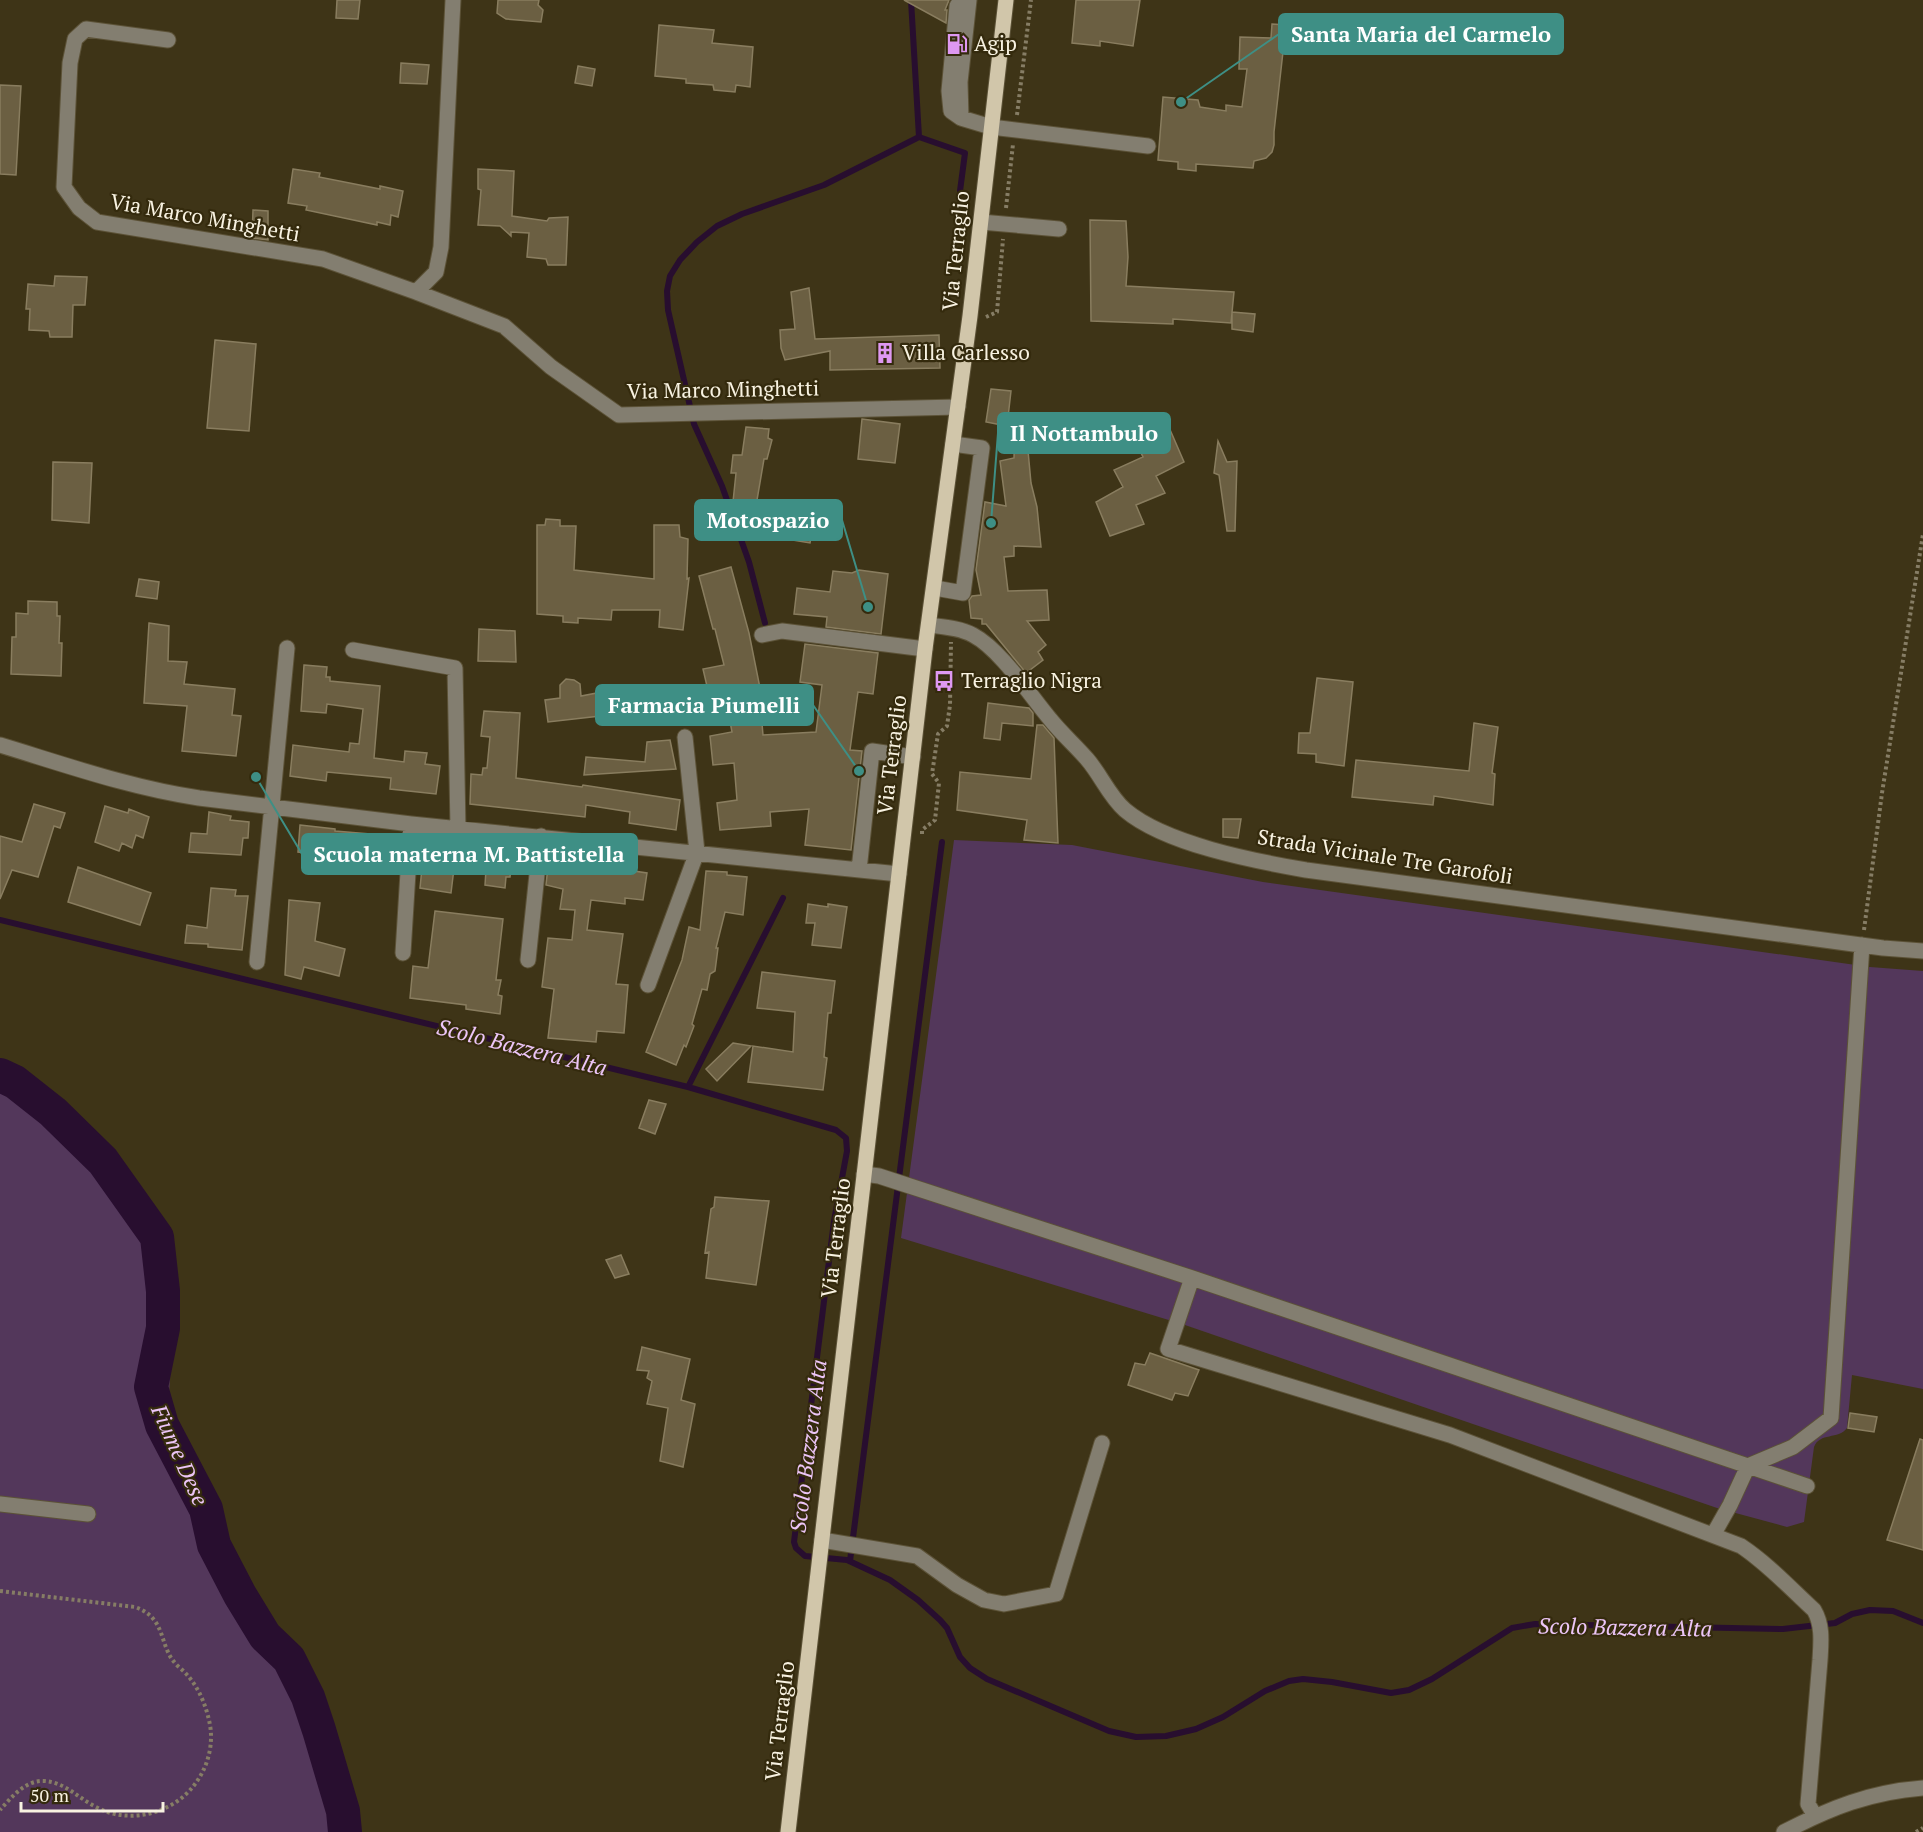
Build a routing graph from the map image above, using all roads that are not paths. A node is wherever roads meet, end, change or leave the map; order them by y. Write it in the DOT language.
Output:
graph roads {
  1 [pos="453,0"];
  2 [pos="961,0"];
  3 [pos="969,0"];
  4 [pos="1006,0"];
  5 [pos="168,40"];
  6 [pos="961,118"];
  7 [pos="991,127"];
  8 [pos="1148,146"];
  9 [pos="981,222"];
  10 [pos="1059,230"];
  11 [pos="416,292"];
  12 [pos="958,407"];
  13 [pos="953,444"];
  14 [pos="935,588"];
  15 [pos="929,625"];
  16 [pos="762,635"];
  17 [pos="287,648"];
  18 [pos="925,649"];
  19 [pos="353,650"];
  20 [pos="685,737"];
  21 [pos="0,745"];
  22 [pos="914,757"];
  23 [pos="271,807"];
  24 [pos="411,824"];
  25 [pos="458,829"];
  26 [pos="541,836"];
  27 [pos="697,852"];
  28 [pos="859,870"];
  29 [pos="899,874"];
  30 [pos="1862,945"];
  31 [pos="1923,951"];
  32 [pos="403,953"];
  33 [pos="528,960"];
  34 [pos="257,962"];
  35 [pos="648,985"];
  36 [pos="864,1174"];
  37 [pos="1192,1278"];
  38 [pos="1102,1443"];
  39 [pos="1748,1466"];
  40 [pos="1807,1486"];
  41 [pos="0,1504"];
  42 [pos="88,1514"];
  43 [pos="1713,1535"];
  44 [pos="821,1544"];
  45 [pos="1923,1788"];
  46 [pos="1815,1816"];
  47 [pos="788,1832"];
  48 [pos="1784,1832"];
  1 -- 11 [label="street"];
  2 -- 6 [label="street"];
  3 -- 6 [label="street"];
  4 -- 7 [label="main road, Via Terraglio"];
  5 -- 11 [label="street, Via Marco Minghetti"];
  6 -- 7 [label="street"];
  7 -- 8 [label="street"];
  7 -- 9 [label="main road, Via Terraglio"];
  9 -- 10 [label="street"];
  9 -- 12 [label="main road, Via Terraglio"];
  11 -- 12 [label="street, Via Marco Minghetti"];
  12 -- 13 [label="main road, Via Terraglio"];
  13 -- 14 [label="main road, Via Terraglio"];
  13 -- 14 [label="street"];
  14 -- 15 [label="main road, Via Terraglio"];
  15 -- 18 [label="main road, Via Terraglio"];
  15 -- 30 [label="street, Strada Vicinale Tre Garofoli"];
  16 -- 18 [label="street"];
  17 -- 23 [label="street"];
  18 -- 22 [label="main road, Via Terraglio"];
  19 -- 25 [label="street"];
  20 -- 27 [label="street"];
  21 -- 23 [label="street"];
  22 -- 28 [label="street"];
  22 -- 29 [label="main road, Via Terraglio"];
  23 -- 24 [label="street"];
  23 -- 34 [label="street"];
  24 -- 25 [label="street"];
  24 -- 32 [label="street"];
  25 -- 26 [label="street"];
  26 -- 27 [label="street"];
  26 -- 33 [label="street"];
  27 -- 28 [label="street"];
  27 -- 35 [label="street"];
  28 -- 29 [label="street"];
  29 -- 36 [label="main road, Via Terraglio"];
  30 -- 31 [label="street, Strada Vicinale Tre Garofoli"];
  30 -- 39 [label="street"];
  36 -- 37 [label="street"];
  36 -- 44 [label="main road, Via Terraglio"];
  37 -- 39 [label="street"];
  37 -- 43 [label="street"];
  38 -- 44 [label="street"];
  39 -- 40 [label="street"];
  39 -- 43 [label="street"];
  41 -- 42 [label="street"];
  43 -- 46 [label="street"];
  44 -- 47 [label="main road, Via Terraglio"];
  45 -- 46 [label="street"];
  46 -- 48 [label="street"];
}
